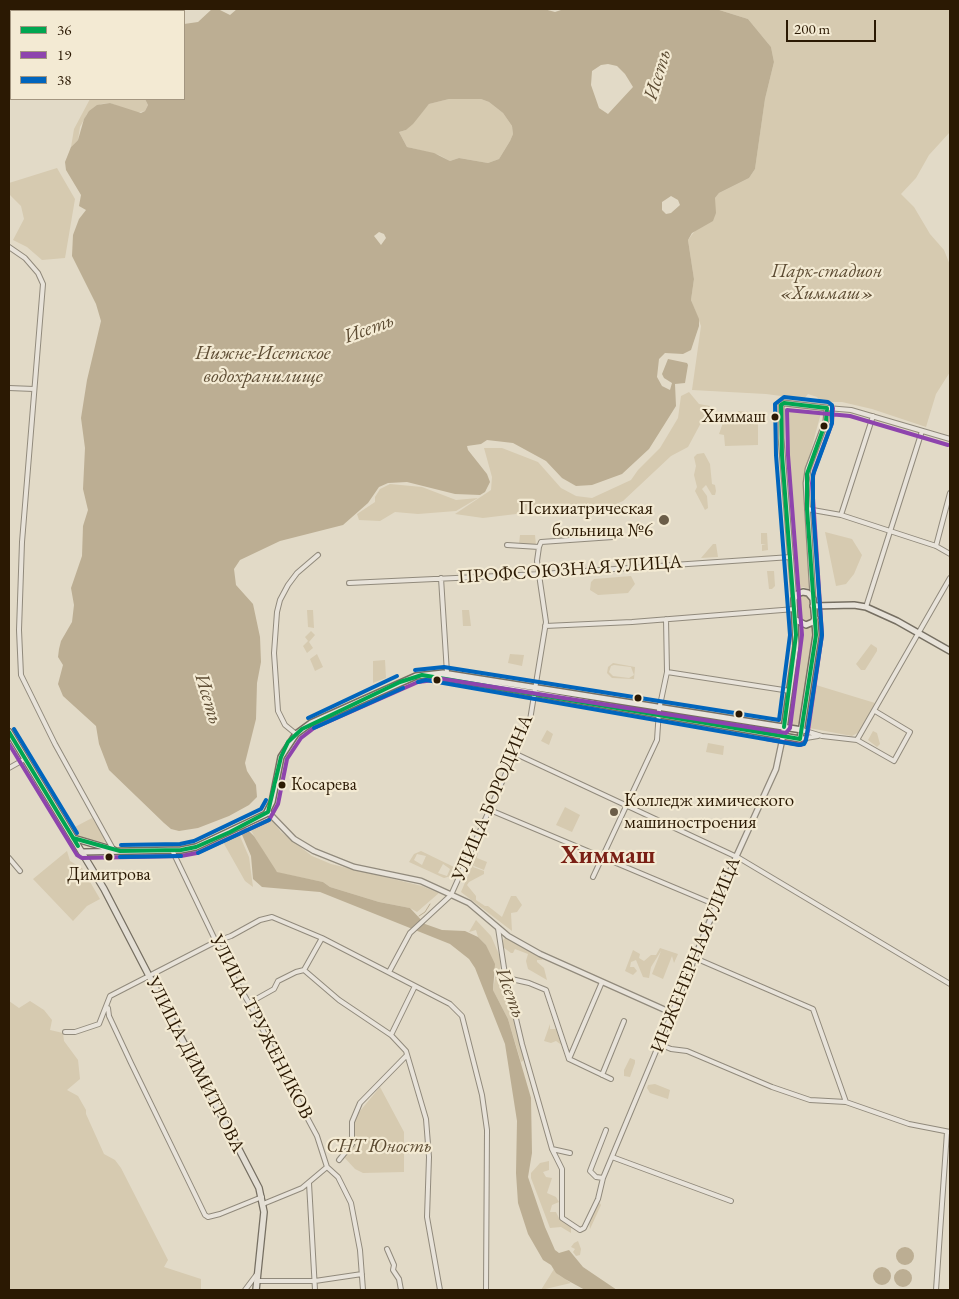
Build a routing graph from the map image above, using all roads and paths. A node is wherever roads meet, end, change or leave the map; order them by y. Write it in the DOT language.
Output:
graph roads {
  1 [pos="9,247"];
  2 [pos="9,388"];
  3 [pos="34,389"];
  4 [pos="827,408"];
  5 [pos="874,416"];
  6 [pos="922,432"];
  7 [pos="950,440"];
  8 [pos="950,493"];
  9 [pos="807,509"];
  10 [pos="841,516"];
  11 [pos="891,532"];
  12 [pos="613,537"];
  13 [pos="507,545"];
  14 [pos="936,546"];
  15 [pos="540,547"];
  16 [pos="318,554"];
  17 [pos="950,554"];
  18 [pos="791,557"];
  19 [pos="541,574"];
  20 [pos="442,578"];
  21 [pos="950,578"];
  22 [pos="350,583"];
  23 [pos="794,599"];
  24 [pos="813,599"];
  25 [pos="814,606"];
  26 [pos="866,607"];
  27 [pos="794,608"];
  28 [pos="815,618"];
  29 [pos="666,619"];
  30 [pos="796,620"];
  31 [pos="545,626"];
  32 [pos="919,633"];
  33 [pos="950,651"];
  34 [pos="667,672"];
  35 [pos="447,673"];
  36 [pos="426,674"];
  37 [pos="536,687"];
  38 [pos="790,691"];
  39 [pos="535,694"];
  40 [pos="660,707"];
  41 [pos="875,711"];
  42 [pos="659,714"];
  43 [pos="784,727"];
  44 [pos="802,730"];
  45 [pos="9,732"];
  46 [pos="296,734"];
  47 [pos="783,736"];
  48 [pos="821,736"];
  49 [pos="800,739"];
  50 [pos="857,740"];
  51 [pos="516,754"];
  52 [pos="26,759"];
  53 [pos="9,768"];
  54 [pos="626,806"];
  55 [pos="490,810"];
  56 [pos="268,812"];
  57 [pos="73,838"];
  58 [pos="113,850"];
  59 [pos="172,850"];
  60 [pos="120,851"];
  61 [pos="82,852"];
  62 [pos="602,857"];
  63 [pos="736,857"];
  64 [pos="9,858"];
  65 [pos="20,871"];
  66 [pos="593,877"];
  67 [pos="451,894"];
  68 [pos="716,906"];
  69 [pos="498,928"];
  70 [pos="322,938"];
  71 [pos="217,941"];
  72 [pos="695,958"];
  73 [pos="304,970"];
  74 [pos="389,972"];
  75 [pos="149,977"];
  76 [pos="506,978"];
  77 [pos="602,982"];
  78 [pos="950,984"];
  79 [pos="415,986"];
  80 [pos="248,1003"];
  81 [pos="107,1006"];
  82 [pos="672,1013"];
  83 [pos="624,1021"];
  84 [pos="65,1032"];
  85 [pos="391,1035"];
  86 [pos="659,1044"];
  87 [pos="407,1055"];
  88 [pos="569,1059"];
  89 [pos="602,1075"];
  90 [pos="611,1079"];
  91 [pos="846,1102"];
  92 [pos="606,1130"];
  93 [pos="948,1132"];
  94 [pos="552,1149"];
  95 [pos="570,1153"];
  96 [pos="612,1156"];
  97 [pos="339,1160"];
  98 [pos="327,1167"];
  99 [pos="603,1178"];
  100 [pos="309,1183"];
  101 [pos="262,1200"];
  102 [pos="731,1201"];
  103 [pos="387,1249"];
  104 [pos="258,1274"];
  105 [pos="362,1274"];
  106 [pos="257,1281"];
  107 [pos="315,1281"];
  108 [pos="246,1290"];
  109 [pos="256,1290"];
  110 [pos="315,1290"];
  111 [pos="363,1290"];
  112 [pos="401,1290"];
  113 [pos="440,1290"];
  114 [pos="486,1290"];
  115 [pos="936,1290"];
  1 -- 3 [label="street"];
  2 -- 3 [label="street"];
  3 -- 58 [label="street"];
  4 -- 5 [label="street"];
  4 -- 9 [label="street"];
  4 -- 18 [label="street, ИНЖЕНЕРНАЯ УЛИЦА"];
  5 -- 6 [label="street"];
  5 -- 10 [label="street"];
  6 -- 7 [label="street"];
  6 -- 11 [label="street"];
  8 -- 14 [label="street"];
  9 -- 10 [label="street"];
  9 -- 24 [label="street"];
  10 -- 11 [label="street"];
  11 -- 14 [label="street"];
  11 -- 26 [label="street"];
  12 -- 15 [label="street"];
  13 -- 15 [label="street"];
  14 -- 17 [label="street"];
  15 -- 19 [label="street, УЛИЦА БОРОДИНА"];
  16 -- 46 [label="street"];
  18 -- 19 [label="street, ПРОФСОЮЗНАЯ УЛИЦА"];
  18 -- 23 [label="street, ИНЖЕНЕРНАЯ УЛИЦА"];
  19 -- 20 [label="street, ПРОФСОЮЗНАЯ УЛИЦА"];
  19 -- 31 [label="street, УЛИЦА БОРОДИНА"];
  20 -- 22 [label="street, ПРОФСОЮЗНАЯ УЛИЦА"];
  20 -- 35 [label="street"];
  21 -- 32 [label="street"];
  23 -- 24 [label="main road"];
  23 -- 27 [label="main road, ИНЖЕНЕРНАЯ УЛИЦА"];
  24 -- 25 [label="main road"];
  25 -- 26 [label="main road"];
  25 -- 28 [label="main road"];
  26 -- 32 [label="main road"];
  27 -- 29 [label="street"];
  27 -- 30 [label="main road, ИНЖЕНЕРНАЯ УЛИЦА"];
  28 -- 30 [label="main road"];
  28 -- 44 [label="main road"];
  29 -- 31 [label="street"];
  29 -- 34 [label="street"];
  30 -- 38 [label="main road, ИНЖЕНЕРНАЯ УЛИЦА"];
  31 -- 37 [label="street, УЛИЦА БОРОДИНА"];
  32 -- 33 [label="main road"];
  32 -- 41 [label="street"];
  34 -- 38 [label="street"];
  34 -- 40 [label="street"];
  35 -- 36 [label="main road"];
  35 -- 37 [label="main road"];
  36 -- 39 [label="main road"];
  36 -- 46 [label="main road"];
  37 -- 39 [label="street, УЛИЦА БОРОДИНА"];
  37 -- 40 [label="main road"];
  38 -- 43 [label="main road, ИНЖЕНЕРНАЯ УЛИЦА"];
  39 -- 42 [label="main road"];
  39 -- 51 [label="street, УЛИЦА БОРОДИНА"];
  40 -- 42 [label="street"];
  40 -- 43 [label="main road"];
  41 -- 50 [label="street"];
  41 -- 50 [label="street"];
  42 -- 47 [label="main road"];
  42 -- 54 [label="street"];
  43 -- 44 [label="main road"];
  43 -- 47 [label="main road, ИНЖЕНЕРНАЯ УЛИЦА"];
  44 -- 48 [label="street"];
  44 -- 49 [label="main road"];
  45 -- 52 [label="main road, УЛИЦА ДИМИТРОВА"];
  46 -- 56 [label="main road"];
  47 -- 49 [label="main road"];
  47 -- 63 [label="street, ИНЖЕНЕРНАЯ УЛИЦА"];
  48 -- 49 [label="street"];
  48 -- 50 [label="street"];
  51 -- 54 [label="street"];
  51 -- 55 [label="street, УЛИЦА БОРОДИНА"];
  52 -- 53 [label="street"];
  52 -- 57 [label="main road, УЛИЦА ДИМИТРОВА"];
  54 -- 62 [label="street"];
  54 -- 63 [label="street"];
  55 -- 62 [label="street"];
  55 -- 67 [label="street, УЛИЦА БОРОДИНА"];
  56 -- 59 [label="main road"];
  56 -- 67 [label="street"];
  57 -- 58 [label="main road"];
  57 -- 61 [label="main road, УЛИЦА ДИМИТРОВА"];
  58 -- 60 [label="main road"];
  59 -- 60 [label="main road"];
  59 -- 71 [label="street, УЛИЦА ТРУЖЕНИКОВ"];
  60 -- 61 [label="main road"];
  61 -- 75 [label="main road, УЛИЦА ДИМИТРОВА"];
  62 -- 66 [label="street"];
  62 -- 68 [label="street"];
  63 -- 68 [label="street, ИНЖЕНЕРНАЯ УЛИЦА"];
  63 -- 78 [label="street"];
  64 -- 65 [label="street"];
  67 -- 69 [label="street"];
  67 -- 74 [label="street, УЛИЦА БОРОДИНА"];
  68 -- 72 [label="street, ИНЖЕНЕРНАЯ УЛИЦА"];
  69 -- 76 [label="street"];
  69 -- 77 [label="street"];
  70 -- 71 [label="street"];
  70 -- 73 [label="street"];
  70 -- 74 [label="street"];
  71 -- 75 [label="street"];
  71 -- 80 [label="street, УЛИЦА ТРУЖЕНИКОВ"];
  72 -- 82 [label="street, ИНЖЕНЕРНАЯ УЛИЦА"];
  72 -- 91 [label="street"];
  73 -- 80 [label="street"];
  73 -- 85 [label="street"];
  74 -- 79 [label="street"];
  75 -- 81 [label="street"];
  75 -- 101 [label="main road, УЛИЦА ДИМИТРОВА"];
  76 -- 88 [label="street"];
  76 -- 94 [label="street"];
  77 -- 82 [label="street"];
  77 -- 88 [label="street"];
  79 -- 85 [label="street"];
  79 -- 114 [label="street"];
  80 -- 98 [label="street, УЛИЦА ТРУЖЕНИКОВ"];
  81 -- 84 [label="street"];
  81 -- 101 [label="street"];
  82 -- 86 [label="street, ИНЖЕНЕРНАЯ УЛИЦА"];
  83 -- 89 [label="street"];
  85 -- 87 [label="street"];
  86 -- 91 [label="street"];
  86 -- 96 [label="street, ИНЖЕНЕРНАЯ УЛИЦА"];
  87 -- 97 [label="street"];
  87 -- 113 [label="street"];
  88 -- 89 [label="street"];
  89 -- 90 [label="street"];
  91 -- 93 [label="street"];
  92 -- 99 [label="street"];
  93 -- 115 [label="street"];
  94 -- 95 [label="street"];
  94 -- 99 [label="street, ИНЖЕНЕРНАЯ УЛИЦА"];
  96 -- 99 [label="street, ИНЖЕНЕРНАЯ УЛИЦА"];
  96 -- 102 [label="street"];
  98 -- 100 [label="street"];
  98 -- 105 [label="street, УЛИЦА ТРУЖЕНИКОВ"];
  100 -- 101 [label="street"];
  100 -- 107 [label="street"];
  101 -- 104 [label="main road"];
  103 -- 112 [label="street"];
  104 -- 106 [label="main road"];
  104 -- 108 [label="street"];
  105 -- 107 [label="street"];
  105 -- 111 [label="street, УЛИЦА ТРУЖЕНИКОВ"];
  106 -- 107 [label="street"];
  106 -- 109 [label="main road"];
  107 -- 110 [label="street"];
}
